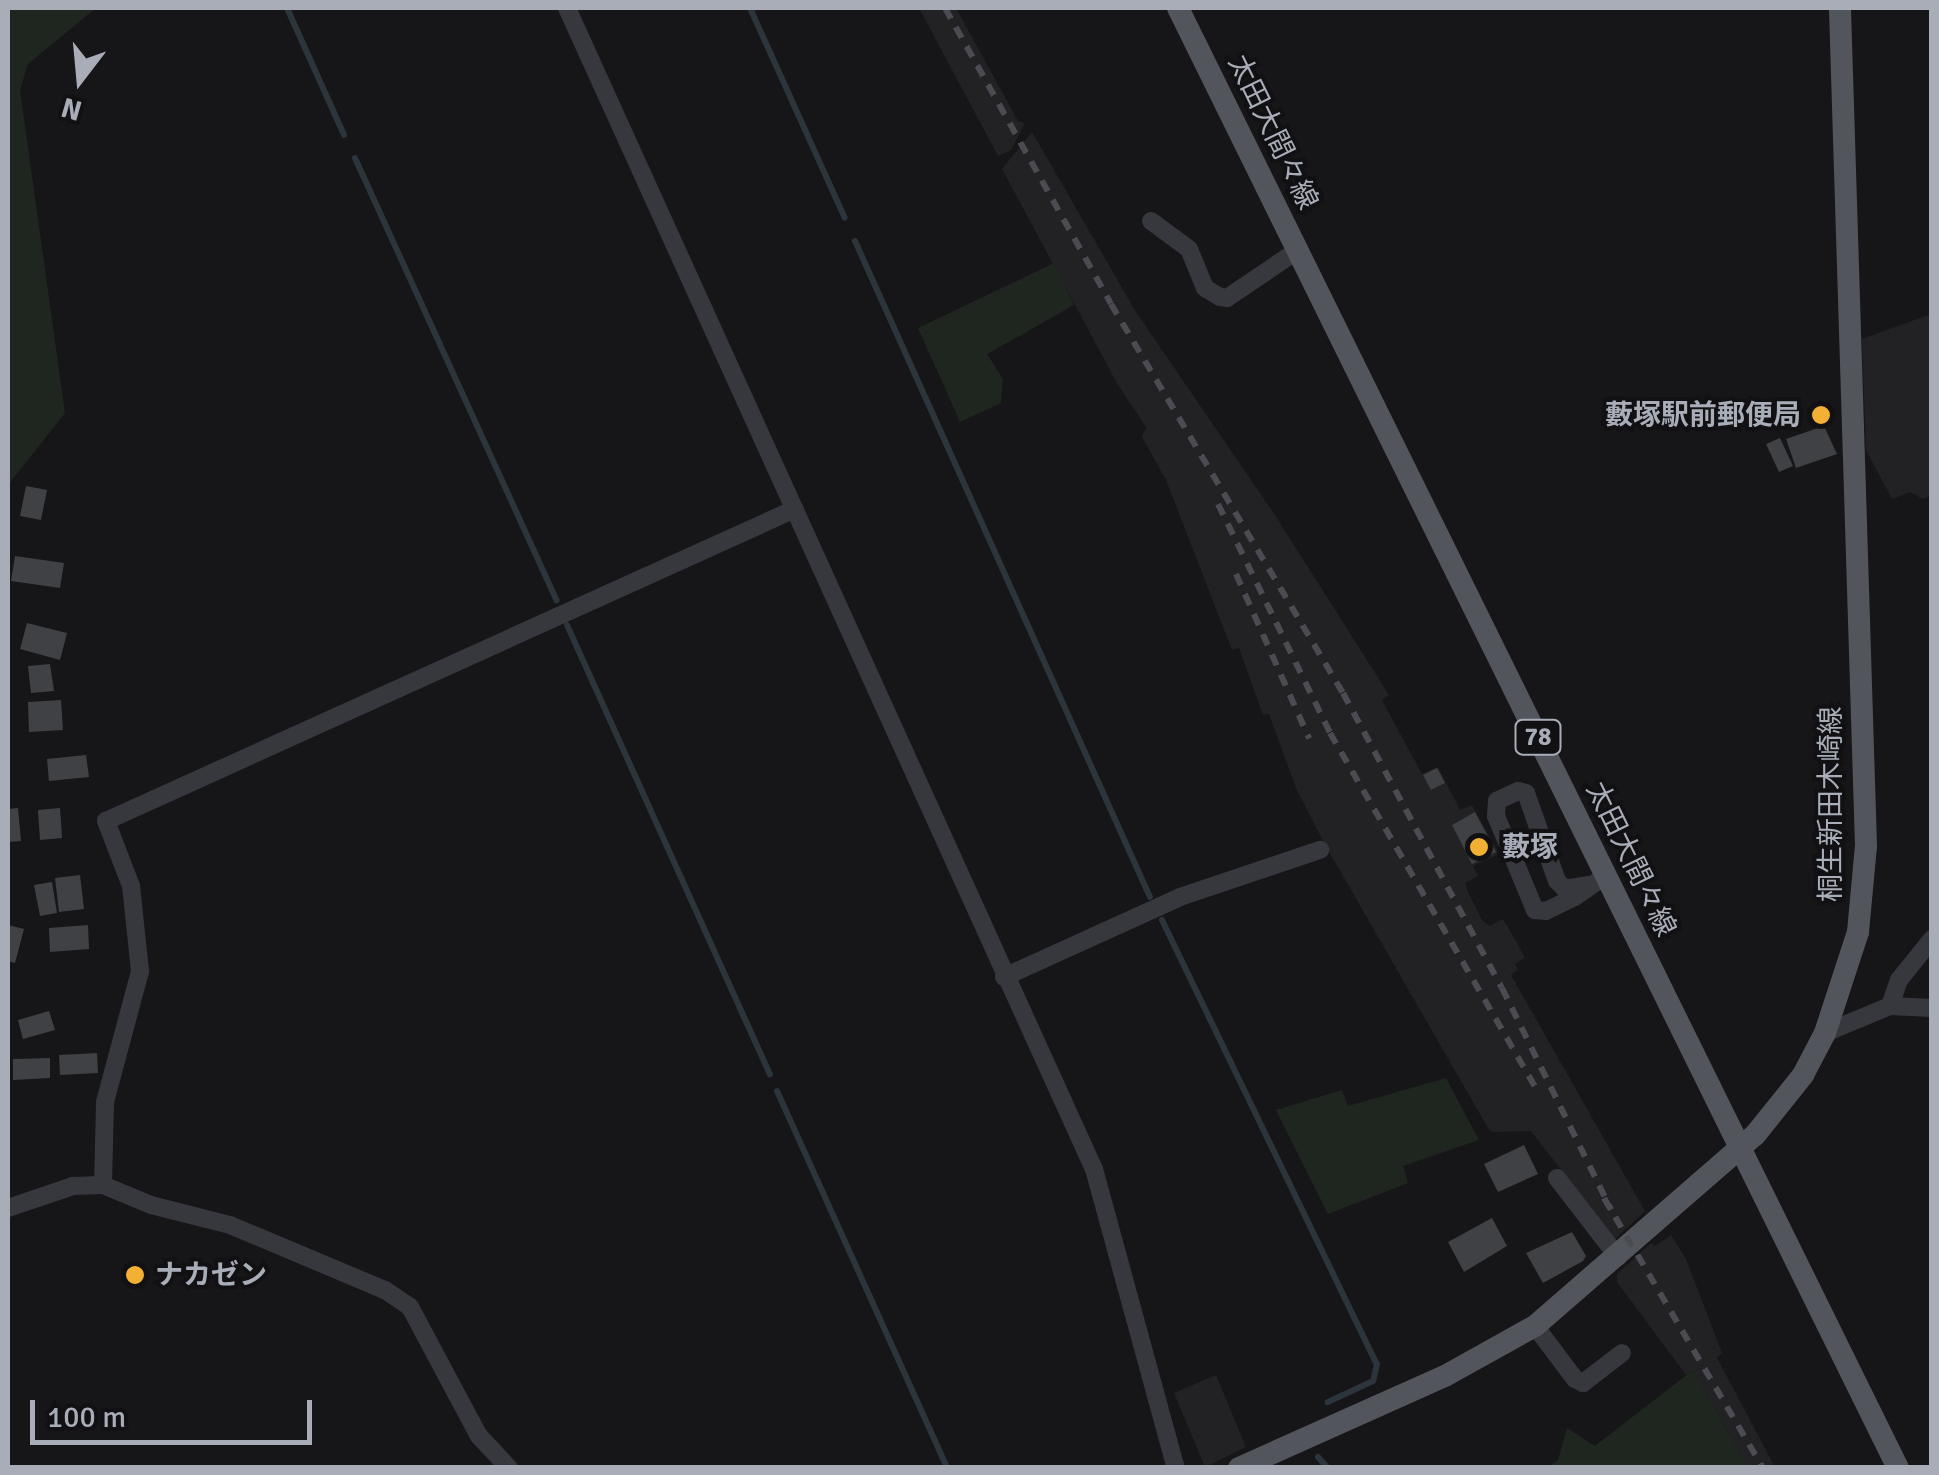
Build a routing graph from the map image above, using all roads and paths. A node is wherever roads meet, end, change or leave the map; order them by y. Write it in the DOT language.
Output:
graph roads {
  1 [pos="567,8"];
  2 [pos="1178,8"];
  3 [pos="1840,8"];
  4 [pos="1151,221"];
  5 [pos="1298,250"];
  6 [pos="794,510"];
  7 [pos="1320,850"];
  8 [pos="1597,880"];
  9 [pos="1932,939"];
  10 [pos="1004,977"];
  11 [pos="1890,1006"];
  12 [pos="1932,1008"];
  13 [pos="1825,1033"];
  14 [pos="1741,1148"];
  15 [pos="1557,1178"];
  16 [pos="102,1185"];
  17 [pos="8,1208"];
  18 [pos="1618,1256"];
  19 [pos="1535,1326"];
  20 [pos="1622,1353"];
  21 [pos="510,1468"];
  22 [pos="1176,1468"];
  23 [pos="1240,1468"];
  24 [pos="1898,1468"];
  1 -- 6 [label="street"];
  2 -- 5 [label="main road, 太田大間々線 / 78"];
  3 -- 13 [label="main road, 桐生新田木崎線"];
  4 -- 5 [label="street"];
  5 -- 8 [label="main road, 太田大間々線 / 78"];
  6 -- 10 [label="street"];
  6 -- 16 [label="street"];
  7 -- 10 [label="street"];
  8 -- 8 [label="street"];
  8 -- 14 [label="main road, 太田大間々線 / 78"];
  9 -- 11 [label="street"];
  10 -- 22 [label="street"];
  11 -- 12 [label="street"];
  11 -- 13 [label="street"];
  13 -- 14 [label="main road, 桐生新田木崎線"];
  14 -- 18 [label="main road, 桐生新田木崎線"];
  14 -- 24 [label="main road, 太田大間々線 / 78"];
  15 -- 18 [label="street"];
  16 -- 17 [label="street"];
  16 -- 21 [label="street"];
  18 -- 19 [label="main road, 桐生新田木崎線"];
  19 -- 20 [label="street"];
  19 -- 23 [label="main road, 桐生新田木崎線"];
}
